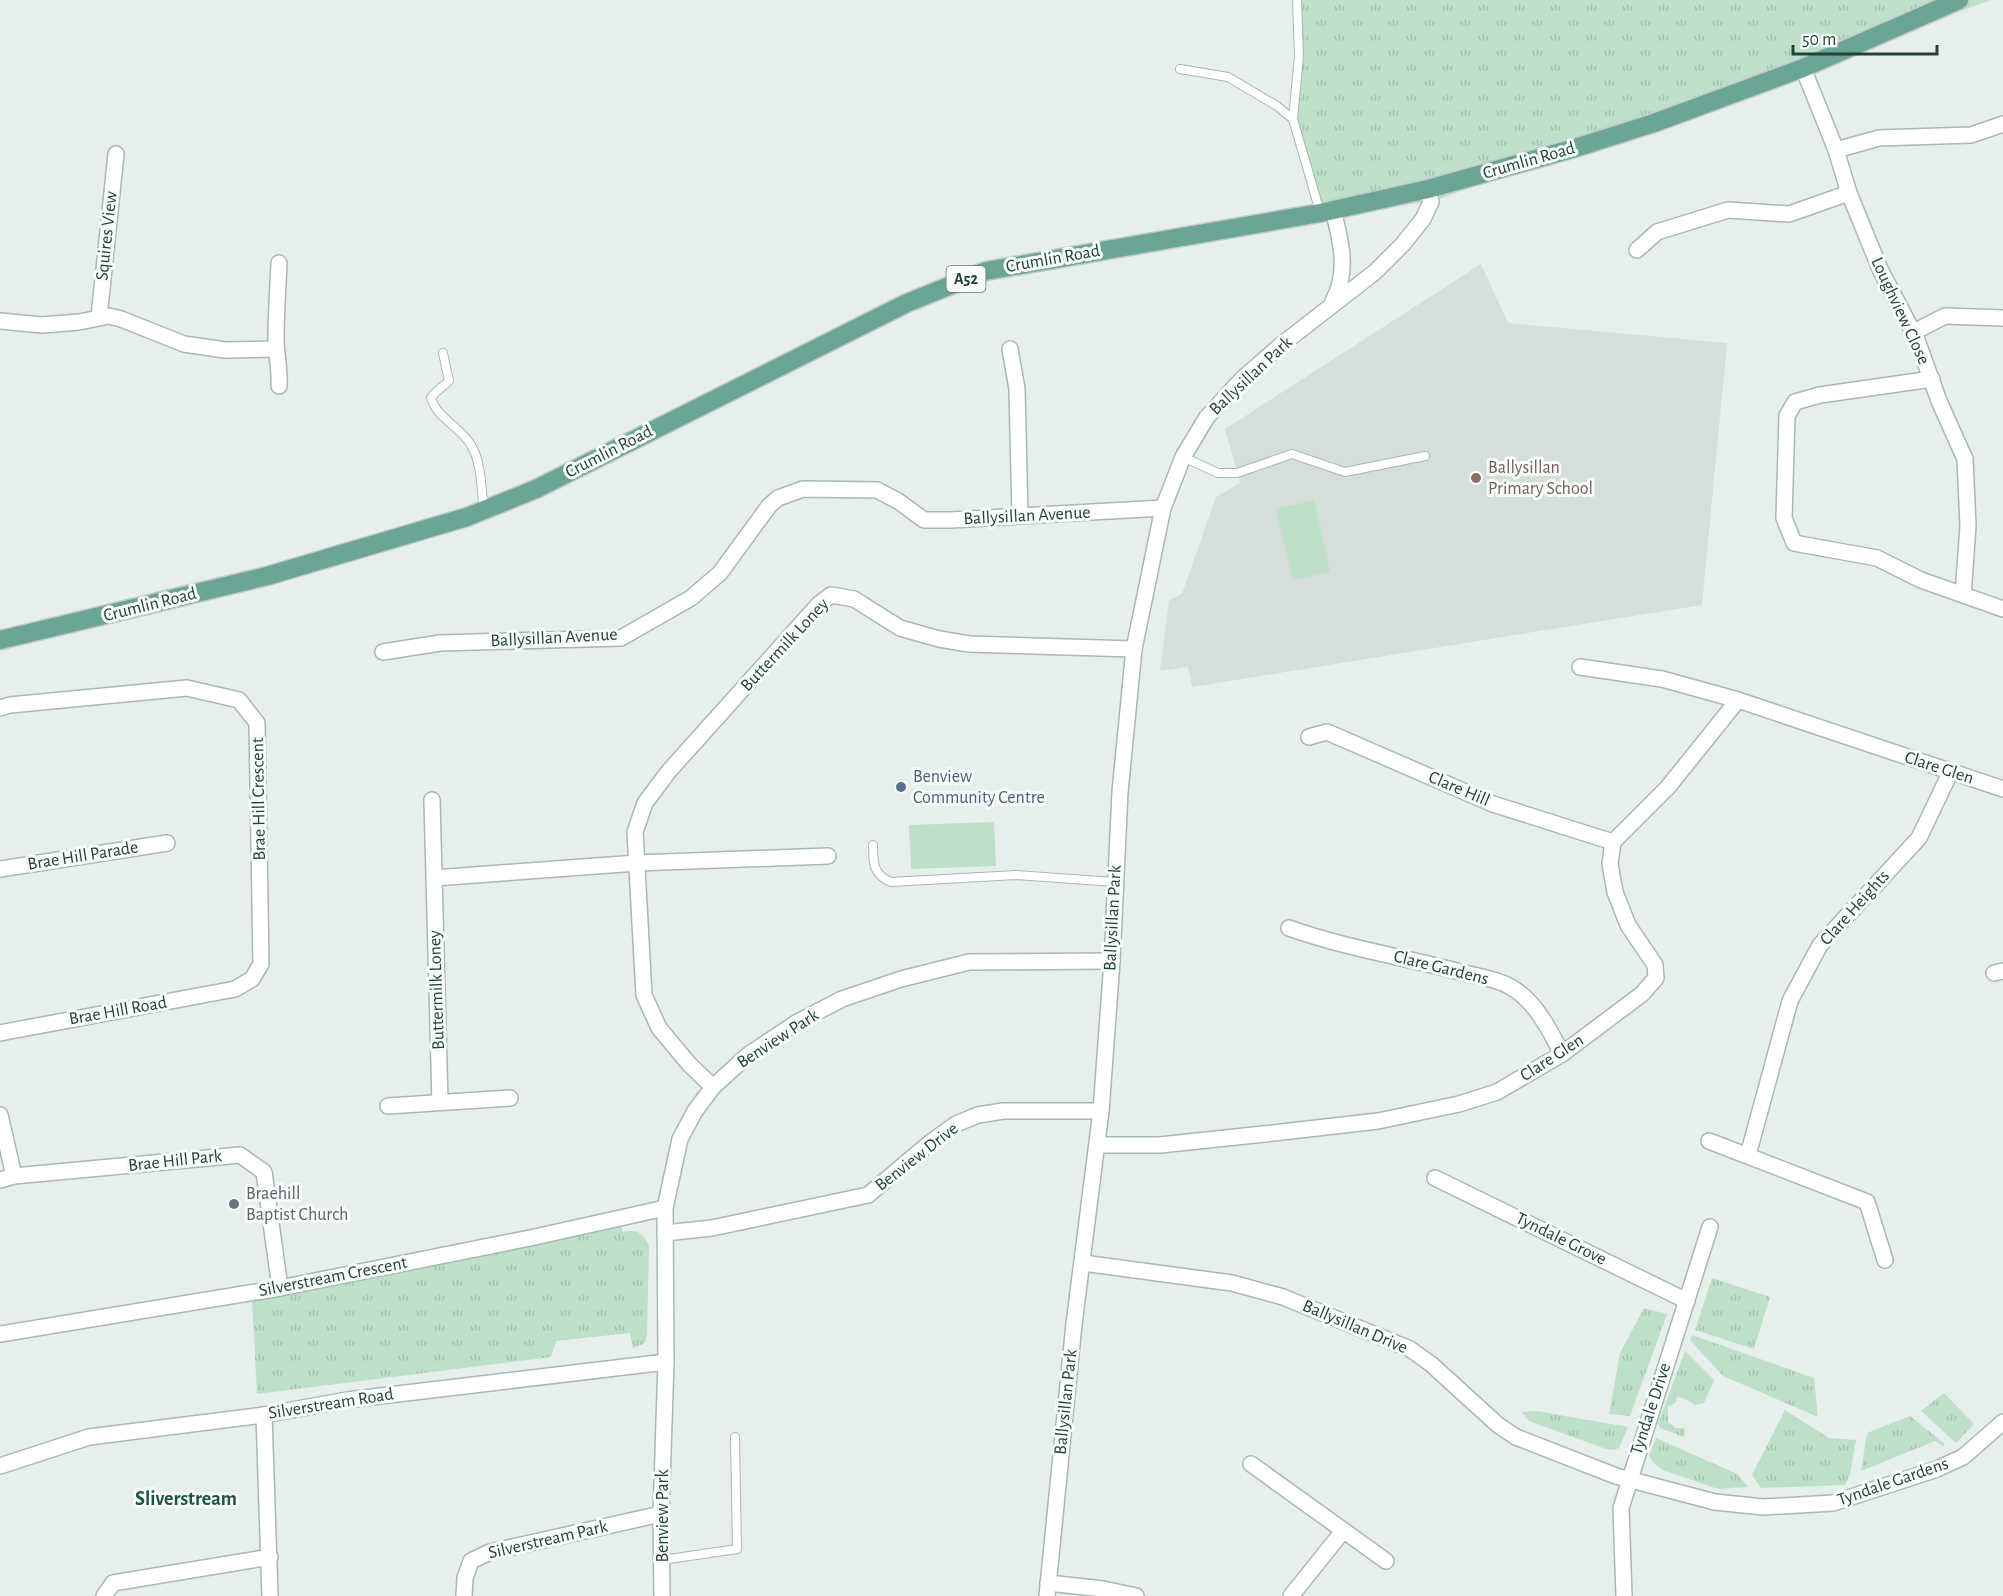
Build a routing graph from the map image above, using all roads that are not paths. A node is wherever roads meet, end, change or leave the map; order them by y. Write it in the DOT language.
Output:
graph roads {
  1 [pos="1297,0"];
  2 [pos="1959,0"];
  3 [pos="1803,68"];
  4 [pos="1180,69"];
  5 [pos="1293,119"];
  6 [pos="2003,124"];
  7 [pos="1836,150"];
  8 [pos="116,154"];
  9 [pos="1428,189"];
  10 [pos="1849,193"];
  11 [pos="1326,212"];
  12 [pos="1637,250"];
  13 [pos="279,263"];
  14 [pos="1330,307"];
  15 [pos="99,317"];
  16 [pos="2003,318"];
  17 [pos="0,321"];
  18 [pos="1912,333"];
  19 [pos="276,349"];
  20 [pos="1010,349"];
  21 [pos="443,353"];
  22 [pos="1932,380"];
  23 [pos="279,386"];
  24 [pos="1425,456"];
  25 [pos="1183,457"];
  26 [pos="1163,508"];
  27 [pos="484,510"];
  28 [pos="1020,516"];
  29 [pos="1963,595"];
  30 [pos="2003,609"];
  31 [pos="0,640"];
  32 [pos="1134,649"];
  33 [pos="383,652"];
  34 [pos="1580,667"];
  35 [pos="1738,700"];
  36 [pos="0,708"];
  37 [pos="1309,737"];
  38 [pos="1950,773"];
  39 [pos="2003,789"];
  40 [pos="432,800"];
  41 [pos="1613,842"];
  42 [pos="167,843"];
  43 [pos="873,845"];
  44 [pos="828,856"];
  45 [pos="637,862"];
  46 [pos="0,869"];
  47 [pos="434,878"];
  48 [pos="1115,882"];
  49 [pos="1289,928"];
  50 [pos="1112,961"];
  51 [pos="235,989"];
  52 [pos="0,1033"];
  53 [pos="1562,1054"];
  54 [pos="712,1087"];
  55 [pos="510,1098"];
  56 [pos="440,1102"];
  57 [pos="388,1106"];
  58 [pos="1101,1111"];
  59 [pos="0,1115"];
  60 [pos="1709,1141"];
  61 [pos="1097,1145"];
  62 [pos="1748,1155"];
  63 [pos="7,1178"];
  64 [pos="1435,1178"];
  65 [pos="665,1209"];
  66 [pos="1710,1227"];
  67 [pos="665,1233"];
  68 [pos="1885,1260"];
  69 [pos="1083,1263"];
  70 [pos="280,1288"];
  71 [pos="1687,1301"];
  72 [pos="0,1334"];
  73 [pos="666,1362"];
  74 [pos="264,1416"];
  75 [pos="2003,1422"];
  76 [pos="735,1437"];
  77 [pos="1251,1464"];
  78 [pos="0,1466"];
  79 [pos="1628,1479"];
  80 [pos="661,1514"];
  81 [pos="1343,1531"];
  82 [pos="270,1557"];
  83 [pos="662,1560"];
  84 [pos="1386,1561"];
  85 [pos="1047,1590"];
  86 [pos="104,1596"];
  87 [pos="270,1596"];
  88 [pos="464,1596"];
  89 [pos="663,1596"];
  90 [pos="1136,1596"];
  91 [pos="1291,1596"];
  92 [pos="1624,1596"];
  1 -- 5 [label="lane"];
  2 -- 3 [label="main road, Crumlin Road / A52"];
  3 -- 7 [label="street, Loughview Close"];
  3 -- 9 [label="main road, Crumlin Road / A52"];
  4 -- 5 [label="lane"];
  5 -- 11 [label="lane"];
  6 -- 7 [label="street"];
  7 -- 10 [label="street, Loughview Close"];
  8 -- 15 [label="street, Squires View"];
  9 -- 11 [label="main road, Crumlin Road / A52"];
  9 -- 14 [label="street, Ballysillan Park"];
  10 -- 12 [label="street"];
  10 -- 18 [label="street, Loughview Close"];
  11 -- 14 [label="street, Ballysillan Park"];
  11 -- 27 [label="main road, Crumlin Road / A52"];
  13 -- 19 [label="street"];
  14 -- 25 [label="street, Ballysillan Park"];
  15 -- 17 [label="street"];
  15 -- 19 [label="street"];
  16 -- 18 [label="street"];
  18 -- 22 [label="street, Loughview Close"];
  19 -- 23 [label="street"];
  20 -- 28 [label="street"];
  21 -- 27 [label="lane"];
  22 -- 29 [label="street, Loughview Close"];
  22 -- 29 [label="street"];
  24 -- 25 [label="lane"];
  25 -- 26 [label="street, Ballysillan Park"];
  26 -- 28 [label="street, Ballysillan Avenue"];
  26 -- 32 [label="street, Ballysillan Park"];
  27 -- 31 [label="main road, Crumlin Road / A52"];
  28 -- 33 [label="street, Ballysillan Avenue"];
  29 -- 30 [label="street"];
  32 -- 45 [label="street, Buttermilk Loney"];
  32 -- 48 [label="street, Ballysillan Park"];
  34 -- 35 [label="street, Clare Glen"];
  35 -- 38 [label="street, Clare Glen"];
  35 -- 41 [label="street"];
  36 -- 51 [label="street, Brae Hill Crescent"];
  37 -- 41 [label="street, Clare Hill"];
  38 -- 39 [label="street, Clare Glen"];
  38 -- 62 [label="street, Clare Heights"];
  40 -- 47 [label="street, Buttermilk Loney"];
  41 -- 53 [label="street, Clare Glen"];
  42 -- 46 [label="street, Brae Hill Parade"];
  43 -- 48 [label="lane"];
  44 -- 45 [label="street"];
  45 -- 47 [label="street"];
  45 -- 54 [label="street, Buttermilk Loney"];
  47 -- 56 [label="street, Buttermilk Loney"];
  48 -- 50 [label="street, Ballysillan Park"];
  49 -- 53 [label="street, Clare Gardens"];
  50 -- 54 [label="street, Benview Park"];
  50 -- 58 [label="street, Ballysillan Park"];
  51 -- 52 [label="street, Brae Hill Road"];
  53 -- 61 [label="street, Clare Glen"];
  54 -- 65 [label="street, Benview Park"];
  55 -- 56 [label="street"];
  56 -- 57 [label="street"];
  58 -- 61 [label="street, Ballysillan Park"];
  58 -- 67 [label="street, Benview Drive"];
  59 -- 63 [label="street"];
  60 -- 62 [label="street"];
  61 -- 69 [label="street, Ballysillan Park"];
  62 -- 68 [label="street"];
  63 -- 70 [label="street, Brae Hill Park"];
  64 -- 71 [label="street, Tyndale Grove"];
  65 -- 67 [label="street, Benview Park"];
  65 -- 70 [label="street, Silverstream Crescent"];
  66 -- 71 [label="street, Tyndale Drive"];
  67 -- 73 [label="street, Benview Park"];
  69 -- 79 [label="street, Ballysillan Drive"];
  69 -- 85 [label="street, Ballysillan Park"];
  70 -- 72 [label="street, Silverstream Crescent"];
  71 -- 79 [label="street, Tyndale Drive"];
  73 -- 74 [label="street, Silverstream Road"];
  73 -- 80 [label="street, Benview Park"];
  74 -- 78 [label="street, Silverstream Road"];
  74 -- 82 [label="street"];
  75 -- 79 [label="street, Tyndale Gardens"];
  76 -- 83 [label="lane"];
  77 -- 81 [label="street"];
  79 -- 92 [label="street, Tyndale Drive"];
  80 -- 83 [label="street, Benview Park"];
  80 -- 88 [label="street, Silverstream Park"];
  81 -- 84 [label="street"];
  81 -- 91 [label="street"];
  82 -- 86 [label="street"];
  82 -- 87 [label="street"];
  83 -- 89 [label="street, Benview Park"];
  85 -- 90 [label="street"];
}
